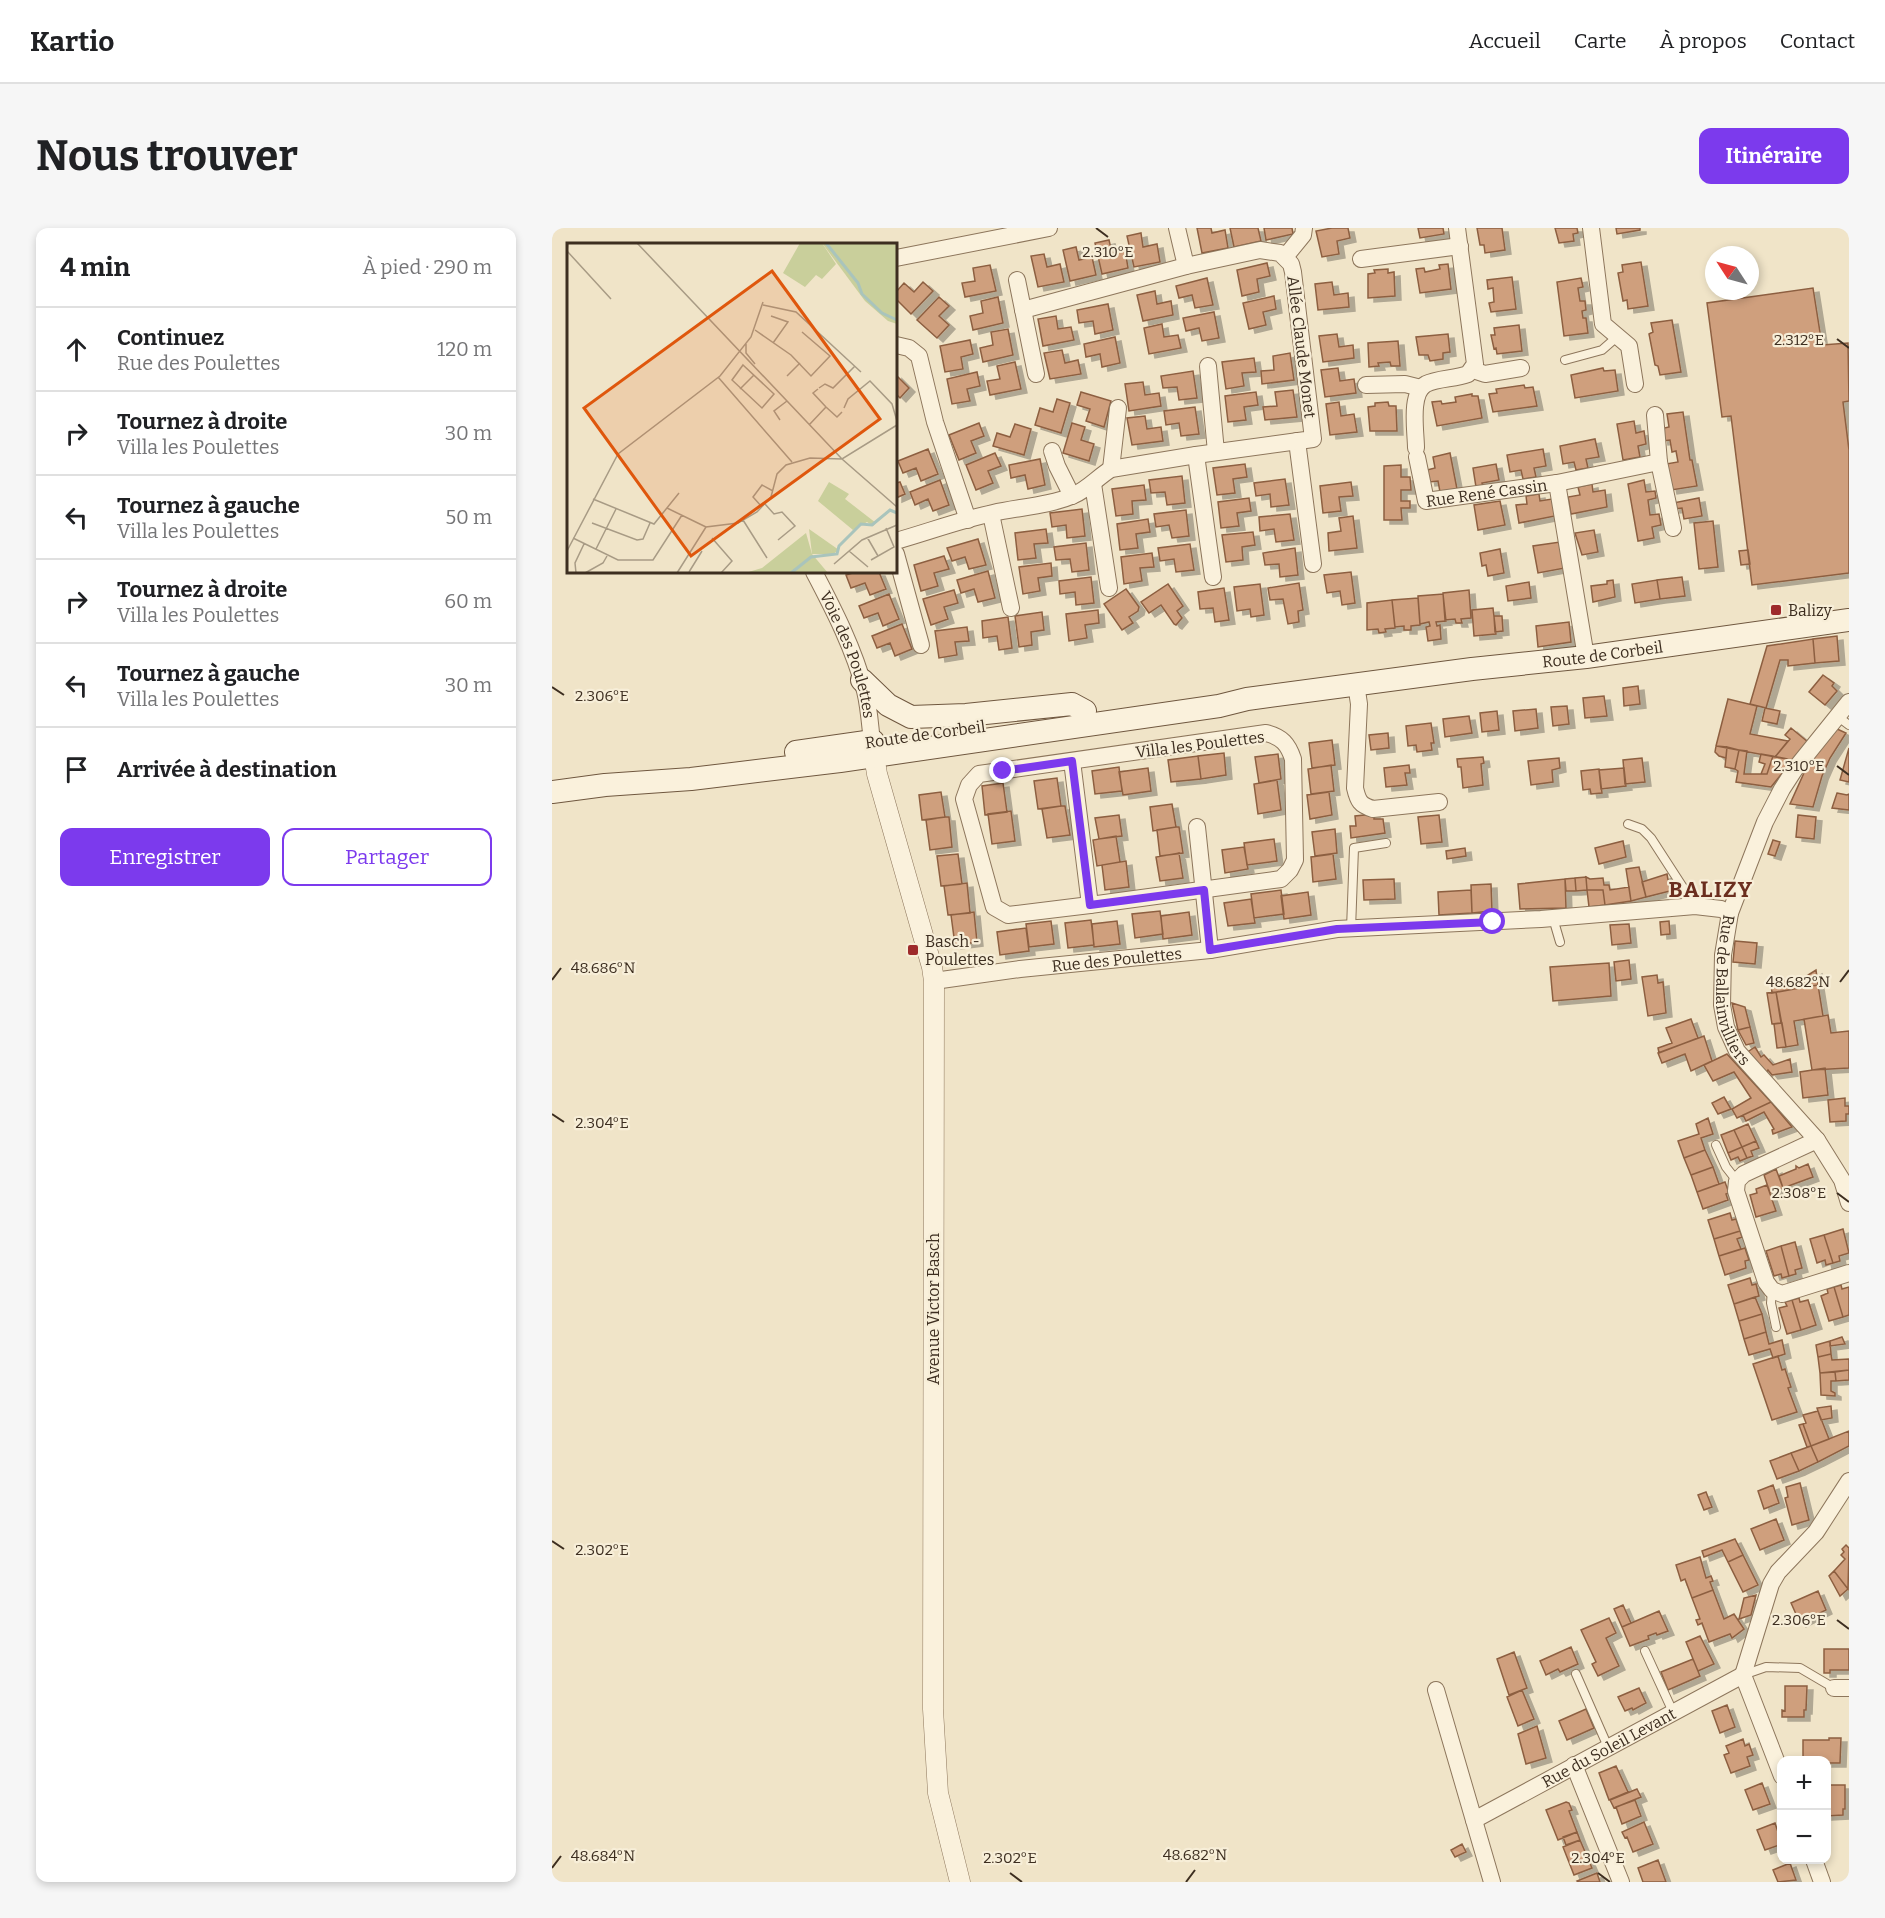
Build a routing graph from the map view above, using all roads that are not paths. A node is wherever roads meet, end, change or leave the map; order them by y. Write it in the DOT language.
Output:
graph roads {
  1 [pos="1049,228"];
  2 [pos="1177,228"];
  3 [pos="1304,228"];
  4 [pos="1457,228"];
  5 [pos="1591,228"];
  6 [pos="1460,246"];
  7 [pos="1285,257"];
  8 [pos="897,258"];
  9 [pos="1361,260"];
  10 [pos="1186,266"];
  11 [pos="1017,280"];
  12 [pos="1023,310"];
  13 [pos="1618,336"];
  14 [pos="897,345"];
  15 [pos="1565,360"];
  16 [pos="1208,366"];
  17 [pos="1521,368"];
  18 [pos="1473,370"];
  19 [pos="1036,374"];
  20 [pos="1635,384"];
  21 [pos="1366,385"];
  22 [pos="1421,388"];
  23 [pos="1118,408"];
  24 [pos="1654,415"];
  25 [pos="1305,440"];
  26 [pos="1052,451"];
  27 [pos="1216,452"];
  28 [pos="1196,454"];
  29 [pos="1659,462"];
  30 [pos="1111,469"];
  31 [pos="1557,483"];
  32 [pos="1093,484"];
  33 [pos="1072,496"];
  34 [pos="991,513"];
  35 [pos="968,520"];
  36 [pos="1673,528"];
  37 [pos="897,541"];
  38 [pos="897,558"];
  39 [pos="1313,564"];
  40 [pos="815,573"];
  41 [pos="1213,577"];
  42 [pos="1109,588"];
  43 [pos="1011,608"];
  44 [pos="1849,620"];
  45 [pos="921,645"];
  46 [pos="1586,657"];
  47 [pos="862,680"];
  48 [pos="1356,684"];
  49 [pos="1247,699"];
  50 [pos="1849,702"];
  51 [pos="1085,711"];
  52 [pos="1843,720"];
  53 [pos="873,748"];
  54 [pos="1072,761"];
  55 [pos="552,792"];
  56 [pos="1439,802"];
  57 [pos="1628,824"];
  58 [pos="1197,827"];
  59 [pos="1386,843"];
  60 [pos="1204,890"];
  61 [pos="1090,905"];
  62 [pos="1695,906"];
  63 [pos="1730,913"];
  64 [pos="1553,918"];
  65 [pos="1351,928"];
  66 [pos="1560,942"];
  67 [pos="1210,950"];
  68 [pos="934,981"];
  69 [pos="1817,1140"];
  70 [pos="1716,1146"];
  71 [pos="1737,1181"];
  72 [pos="1849,1203"];
  73 [pos="1849,1273"];
  74 [pos="1772,1290"];
  75 [pos="1776,1327"];
  76 [pos="1849,1481"];
  77 [pos="1645,1652"];
  78 [pos="1576,1674"];
  79 [pos="1743,1675"];
  80 [pos="1842,1688"];
  81 [pos="1436,1690"];
  82 [pos="1673,1712"];
  83 [pos="1608,1747"];
  84 [pos="1777,1763"];
  85 [pos="1574,1765"];
  86 [pos="1474,1821"];
  87 [pos="1815,1864"];
  88 [pos="960,1882"];
  89 [pos="1492,1882"];
  90 [pos="1621,1882"];
  91 [pos="1822,1882"];
  1 -- 8 [label="street"];
  2 -- 10 [label="street"];
  3 -- 7 [label="street, Allée Claude Monet"];
  4 -- 6 [label="street"];
  5 -- 13 [label="street"];
  6 -- 9 [label="street"];
  6 -- 18 [label="street"];
  7 -- 10 [label="street, Allée Claude Monet"];
  7 -- 25 [label="street, Allée Claude Monet"];
  10 -- 12 [label="street, Allée Claude Monet"];
  11 -- 12 [label="street"];
  12 -- 19 [label="street"];
  13 -- 15 [label="lane"];
  13 -- 20 [label="street"];
  14 -- 35 [label="street"];
  16 -- 27 [label="street"];
  17 -- 18 [label="street"];
  18 -- 22 [label="street"];
  21 -- 22 [label="street"];
  22 -- 31 [label="street, Rue René Cassin"];
  23 -- 30 [label="street"];
  24 -- 29 [label="street"];
  25 -- 27 [label="street"];
  25 -- 39 [label="street, Allée Claude Monet"];
  26 -- 33 [label="street"];
  27 -- 28 [label="street"];
  28 -- 30 [label="street"];
  28 -- 41 [label="street"];
  29 -- 31 [label="street, Rue René Cassin"];
  29 -- 36 [label="street"];
  30 -- 32 [label="street"];
  31 -- 46 [label="street, Rue René Cassin"];
  32 -- 33 [label="street"];
  32 -- 42 [label="street"];
  33 -- 34 [label="street"];
  34 -- 35 [label="street"];
  34 -- 43 [label="street"];
  35 -- 37 [label="street"];
  38 -- 45 [label="street"];
  40 -- 47 [label="street, Voie des Poulettes"];
  44 -- 46 [label="main road, Route de Corbeil"];
  46 -- 48 [label="main road, Route de Corbeil"];
  47 -- 51 [label="main road"];
  47 -- 53 [label="street, Voie des Poulettes"];
  48 -- 49 [label="main road, Route de Corbeil"];
  48 -- 56 [label="street"];
  49 -- 51 [label="main road, Route de Corbeil"];
  49 -- 53 [label="main road, Route de Corbeil"];
  50 -- 52 [label="street, Rue de Ballainvilliers"];
  51 -- 53 [label="main road, Route de Corbeil"];
  52 -- 63 [label="street, Rue de Ballainvilliers"];
  53 -- 55 [label="main road, Route de Corbeil"];
  53 -- 68 [label="street, Avenue Victor Basch"];
  54 -- 60 [label="street, Villa les Poulettes"];
  54 -- 61 [label="street"];
  54 -- 61 [label="street, Villa les Poulettes"];
  57 -- 62 [label="lane"];
  58 -- 60 [label="street"];
  59 -- 65 [label="lane"];
  60 -- 61 [label="street, Villa les Poulettes"];
  60 -- 67 [label="street"];
  62 -- 63 [label="street, Rue des Poulettes"];
  62 -- 64 [label="street, Rue des Poulettes"];
  63 -- 69 [label="street, Rue de Ballainvilliers"];
  64 -- 65 [label="street, Rue des Poulettes"];
  64 -- 66 [label="lane"];
  65 -- 67 [label="street, Rue des Poulettes"];
  67 -- 68 [label="street, Rue des Poulettes"];
  68 -- 88 [label="street, Avenue Victor Basch"];
  69 -- 71 [label="street"];
  69 -- 72 [label="street, Rue de Ballainvilliers"];
  70 -- 71 [label="lane"];
  71 -- 74 [label="street"];
  73 -- 74 [label="street"];
  74 -- 75 [label="lane"];
  76 -- 79 [label="street"];
  77 -- 82 [label="lane"];
  78 -- 83 [label="lane"];
  79 -- 80 [label="lane"];
  79 -- 82 [label="street, Rue du Soleil Levant"];
  79 -- 84 [label="street"];
  81 -- 86 [label="street"];
  82 -- 83 [label="street, Rue du Soleil Levant"];
  83 -- 85 [label="street, Rue du Soleil Levant"];
  85 -- 86 [label="street, Rue du Soleil Levant"];
  85 -- 90 [label="street"];
  86 -- 89 [label="street"];
  87 -- 91 [label="street"];
}
